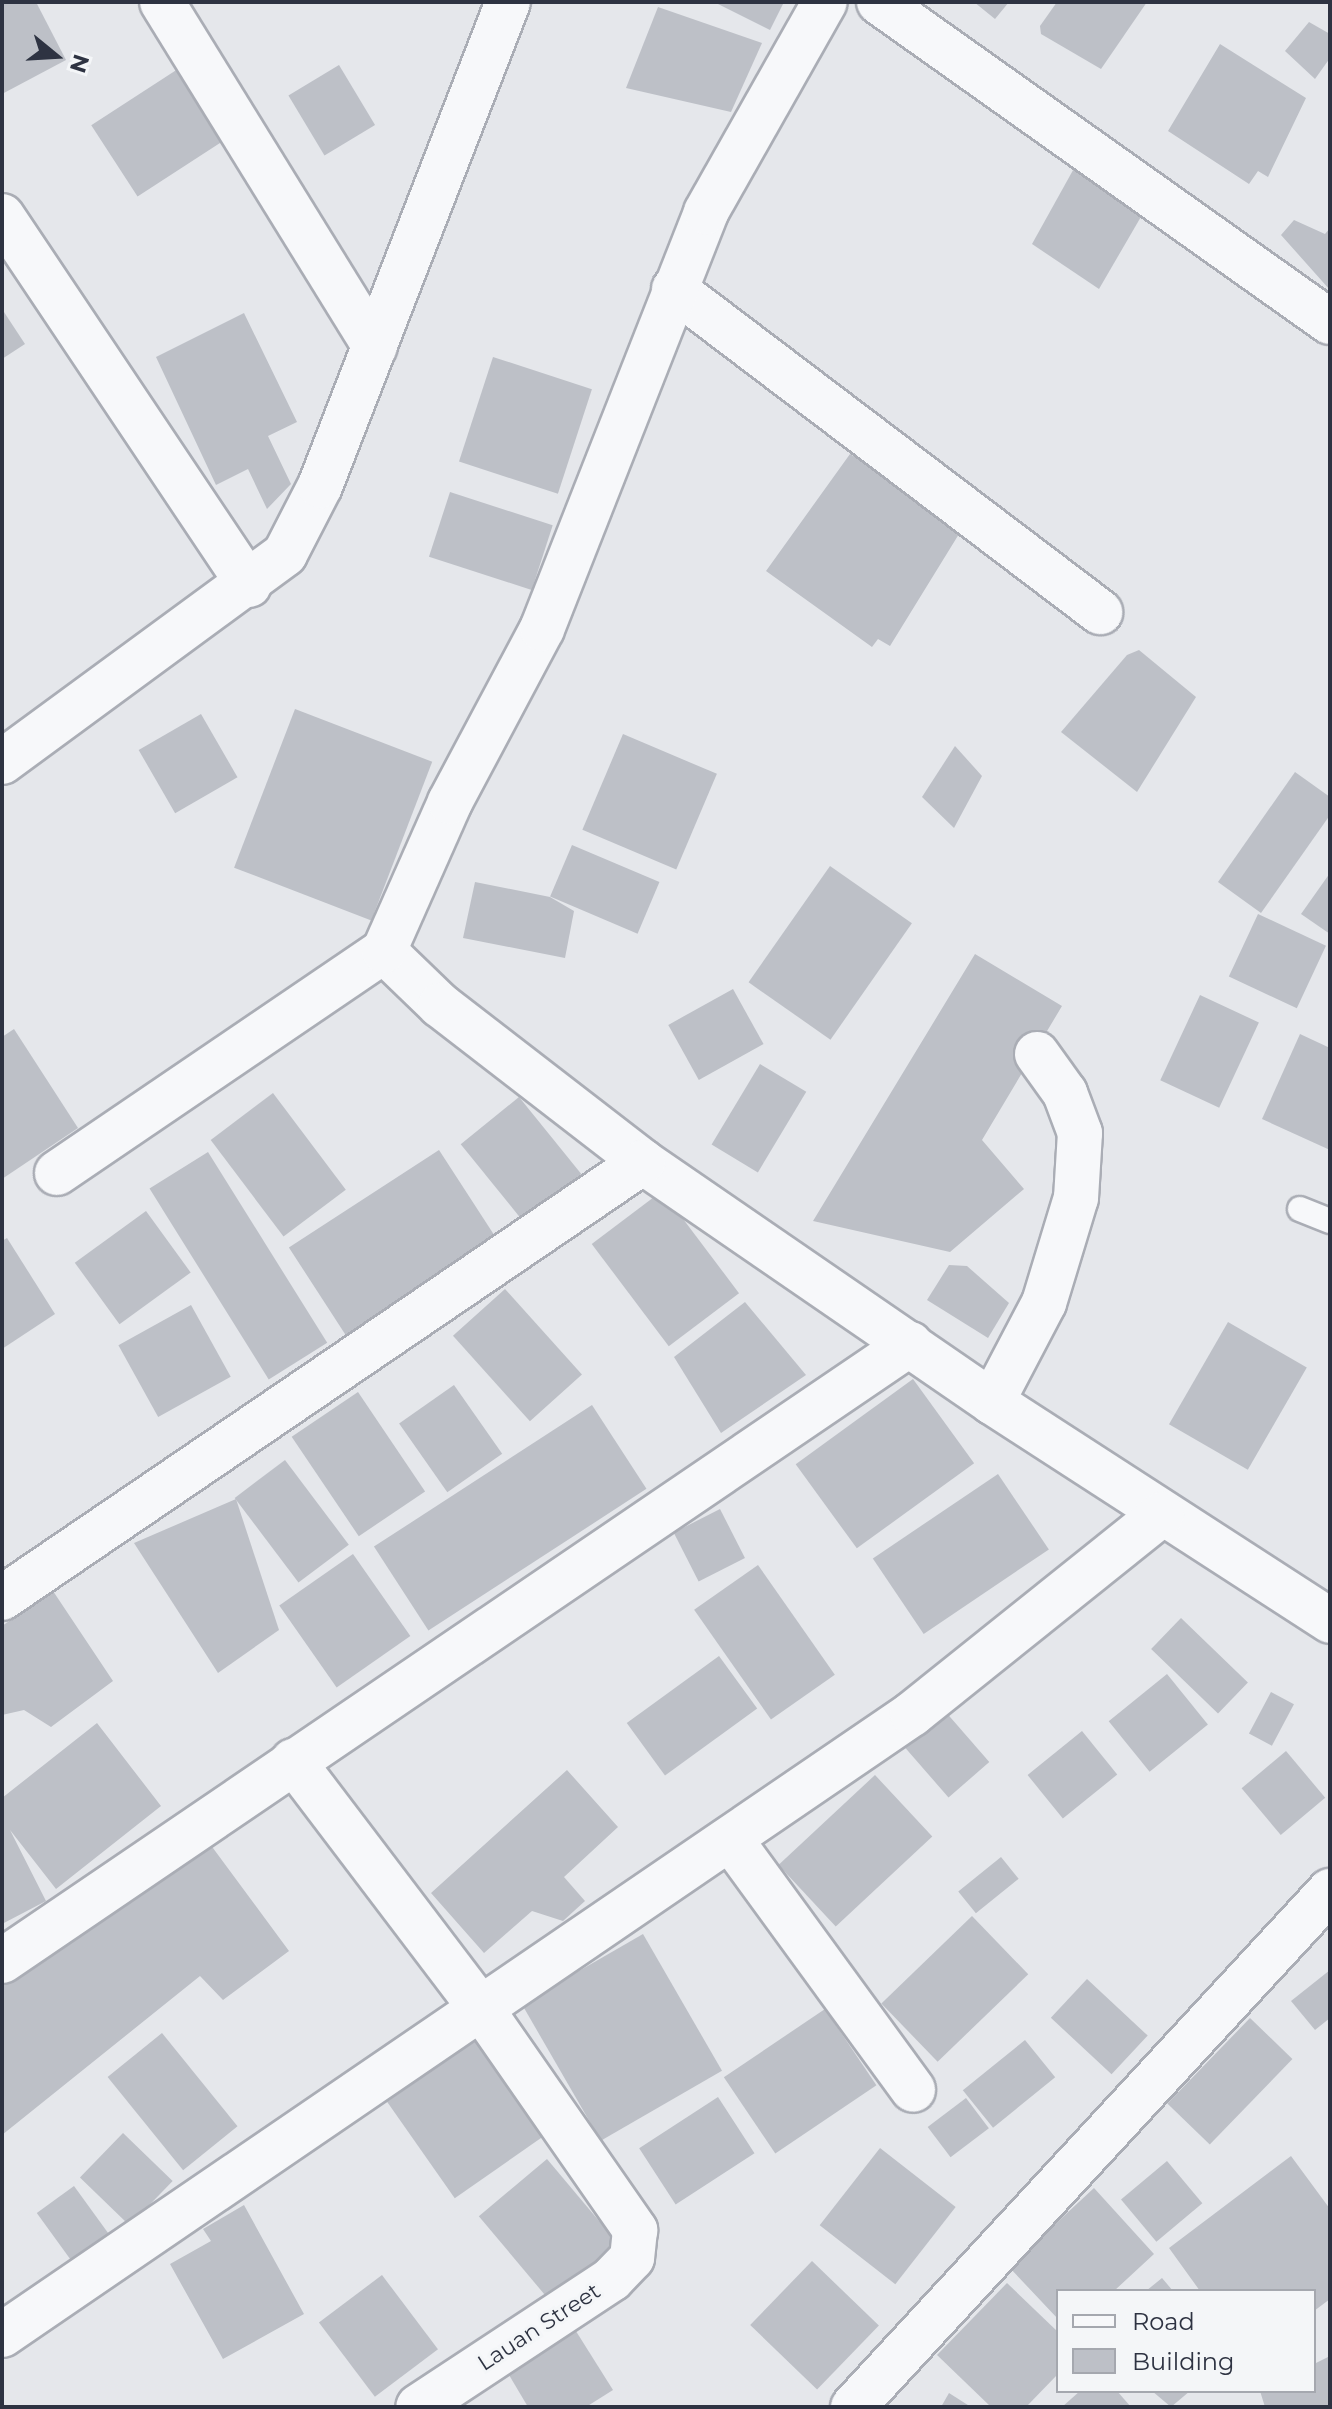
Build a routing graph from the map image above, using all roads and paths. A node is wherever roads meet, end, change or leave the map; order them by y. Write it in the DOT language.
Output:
graph roads {
  1 [pos="162,2"];
  2 [pos="508,2"];
  3 [pos="825,2"];
  4 [pos="879,2"];
  5 [pos="2,216"];
  6 [pos="674,289"];
  7 [pos="1330,322"];
  8 [pos="375,347"];
  9 [pos="249,585"];
  10 [pos="1100,612"];
  11 [pos="2,762"];
  12 [pos="384,951"];
  13 [pos="1037,1054"];
  14 [pos="643,1162"];
  15 [pos="57,1173"];
  16 [pos="1300,1209"];
  17 [pos="1330,1221"];
  18 [pos="910,1344"];
  19 [pos="992,1402"];
  20 [pos="1162,1514"];
  21 [pos="2,1598"];
  22 [pos="1330,1621"];
  23 [pos="293,1761"];
  24 [pos="731,1840"];
  25 [pos="1330,1891"];
  26 [pos="2,1961"];
  27 [pos="483,2011"];
  28 [pos="913,2090"];
  29 [pos="2,2335"];
  30 [pos="418,2407"];
  31 [pos="853,2407"];
  1 -- 8 [label="street"];
  2 -- 8 [label="street"];
  3 -- 6 [label="street"];
  4 -- 7 [label="street"];
  5 -- 9 [label="street"];
  6 -- 10 [label="street"];
  6 -- 12 [label="street"];
  8 -- 9 [label="street"];
  9 -- 11 [label="street"];
  12 -- 14 [label="street"];
  12 -- 15 [label="street"];
  13 -- 19 [label="street"];
  14 -- 18 [label="street"];
  14 -- 21 [label="street"];
  16 -- 17 [label="lane"];
  18 -- 19 [label="street"];
  18 -- 23 [label="street"];
  19 -- 20 [label="street"];
  20 -- 22 [label="street"];
  20 -- 24 [label="street"];
  23 -- 26 [label="street"];
  23 -- 27 [label="street"];
  24 -- 27 [label="street"];
  24 -- 28 [label="street"];
  25 -- 31 [label="street"];
  27 -- 29 [label="street"];
  27 -- 30 [label="street, Lauan Street"];
}
